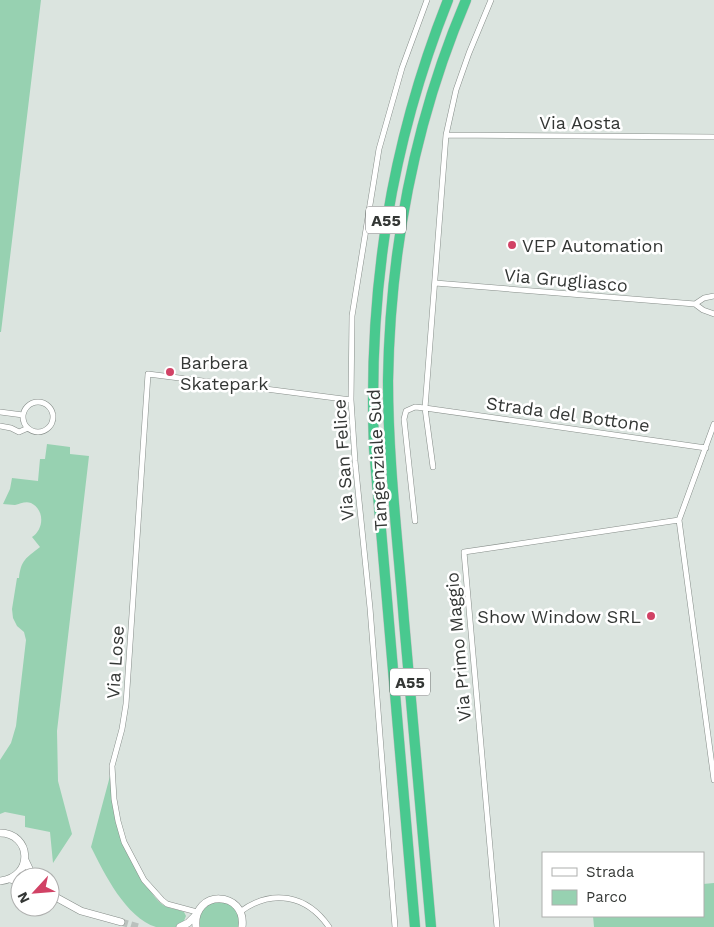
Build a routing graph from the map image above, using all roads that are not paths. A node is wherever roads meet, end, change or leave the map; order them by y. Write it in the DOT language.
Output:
graph roads {
  1 [pos="427,0"];
  2 [pos="448,0"];
  3 [pos="466,0"];
  4 [pos="492,0"];
  5 [pos="446,135"];
  6 [pos="714,137"];
  7 [pos="435,283"];
  8 [pos="714,296"];
  9 [pos="695,304"];
  10 [pos="714,314"];
  11 [pos="351,400"];
  12 [pos="426,408"];
  13 [pos="0,412"];
  14 [pos="22,415"];
  15 [pos="714,424"];
  16 [pos="0,426"];
  17 [pos="28,428"];
  18 [pos="706,448"];
  19 [pos="433,467"];
  20 [pos="679,520"];
  21 [pos="415,521"];
  22 [pos="714,780"];
  23 [pos="0,833"];
  24 [pos="25,860"];
  25 [pos="22,867"];
  26 [pos="28,867"];
  27 [pos="10,879"];
  28 [pos="0,881"];
  29 [pos="60,900"];
  30 [pos="240,912"];
  31 [pos="197,913"];
  32 [pos="121,922"];
  33 [pos="180,927"];
  34 [pos="196,927"];
  35 [pos="242,927"];
  36 [pos="329,927"];
  37 [pos="395,927"];
  38 [pos="415,927"];
  39 [pos="431,927"];
  40 [pos="497,927"];
  1 -- 11 [label="street, Via San Felice"];
  2 -- 38 [label="highway, Tangenziale Sud / A55"];
  3 -- 39 [label="highway, Tangenziale Sud / A55"];
  4 -- 5 [label="street"];
  5 -- 6 [label="street, Via Aosta"];
  5 -- 7 [label="street"];
  7 -- 9 [label="street, Via Grugliasco"];
  7 -- 12 [label="street"];
  8 -- 9 [label="street, Via Grugliasco"];
  9 -- 10 [label="street, Via Grugliasco"];
  11 -- 31 [label="street, Via Lose"];
  11 -- 37 [label="street, Via San Felice"];
  12 -- 18 [label="street, Strada del Bottone"];
  12 -- 19 [label="street"];
  12 -- 21 [label="street, Strada del Bottone"];
  13 -- 14 [label="street"];
  14 -- 17 [label="street"];
  14 -- 17 [label="street"];
  15 -- 18 [label="street"];
  16 -- 17 [label="street"];
  18 -- 20 [label="street"];
  20 -- 22 [label="street"];
  20 -- 40 [label="street, Via Primo Maggio"];
  23 -- 24 [label="street"];
  24 -- 25 [label="street"];
  24 -- 26 [label="street"];
  27 -- 28 [label="street"];
  29 -- 32 [label="street"];
  30 -- 31 [label="street"];
  30 -- 35 [label="street"];
  30 -- 36 [label="street"];
  31 -- 33 [label="street"];
  31 -- 34 [label="street"];
}
